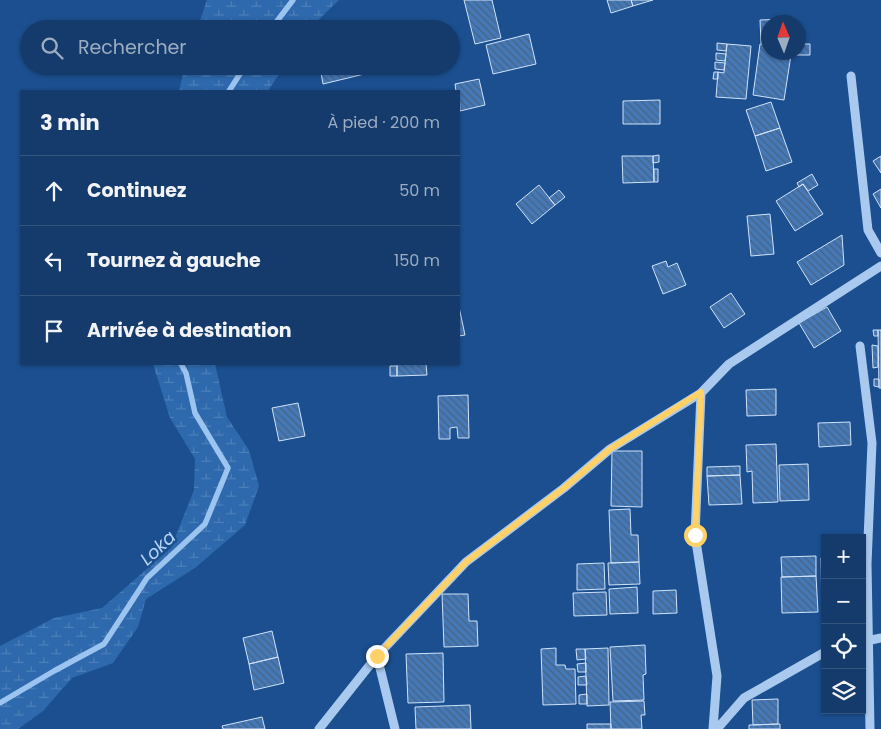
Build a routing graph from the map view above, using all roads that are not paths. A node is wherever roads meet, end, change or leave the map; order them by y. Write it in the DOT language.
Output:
graph roads {
  1 [pos="851,76"];
  2 [pos="881,252"];
  3 [pos="881,266"];
  4 [pos="860,346"];
  5 [pos="701,392"];
  6 [pos="865,624"];
  7 [pos="881,638"];
  8 [pos="866,641"];
  9 [pos="821,654"];
  10 [pos="377,656"];
  11 [pos="866,659"];
  12 [pos="319,729"];
  13 [pos="395,729"];
  14 [pos="715,729"];
  15 [pos="870,729"];
  1 -- 2 [label="street"];
  3 -- 5 [label="street"];
  4 -- 6 [label="street"];
  5 -- 10 [label="street"];
  5 -- 14 [label="street"];
  7 -- 8 [label="street"];
  9 -- 14 [label="street"];
  10 -- 12 [label="street"];
  10 -- 13 [label="street"];
  11 -- 15 [label="street"];
}
